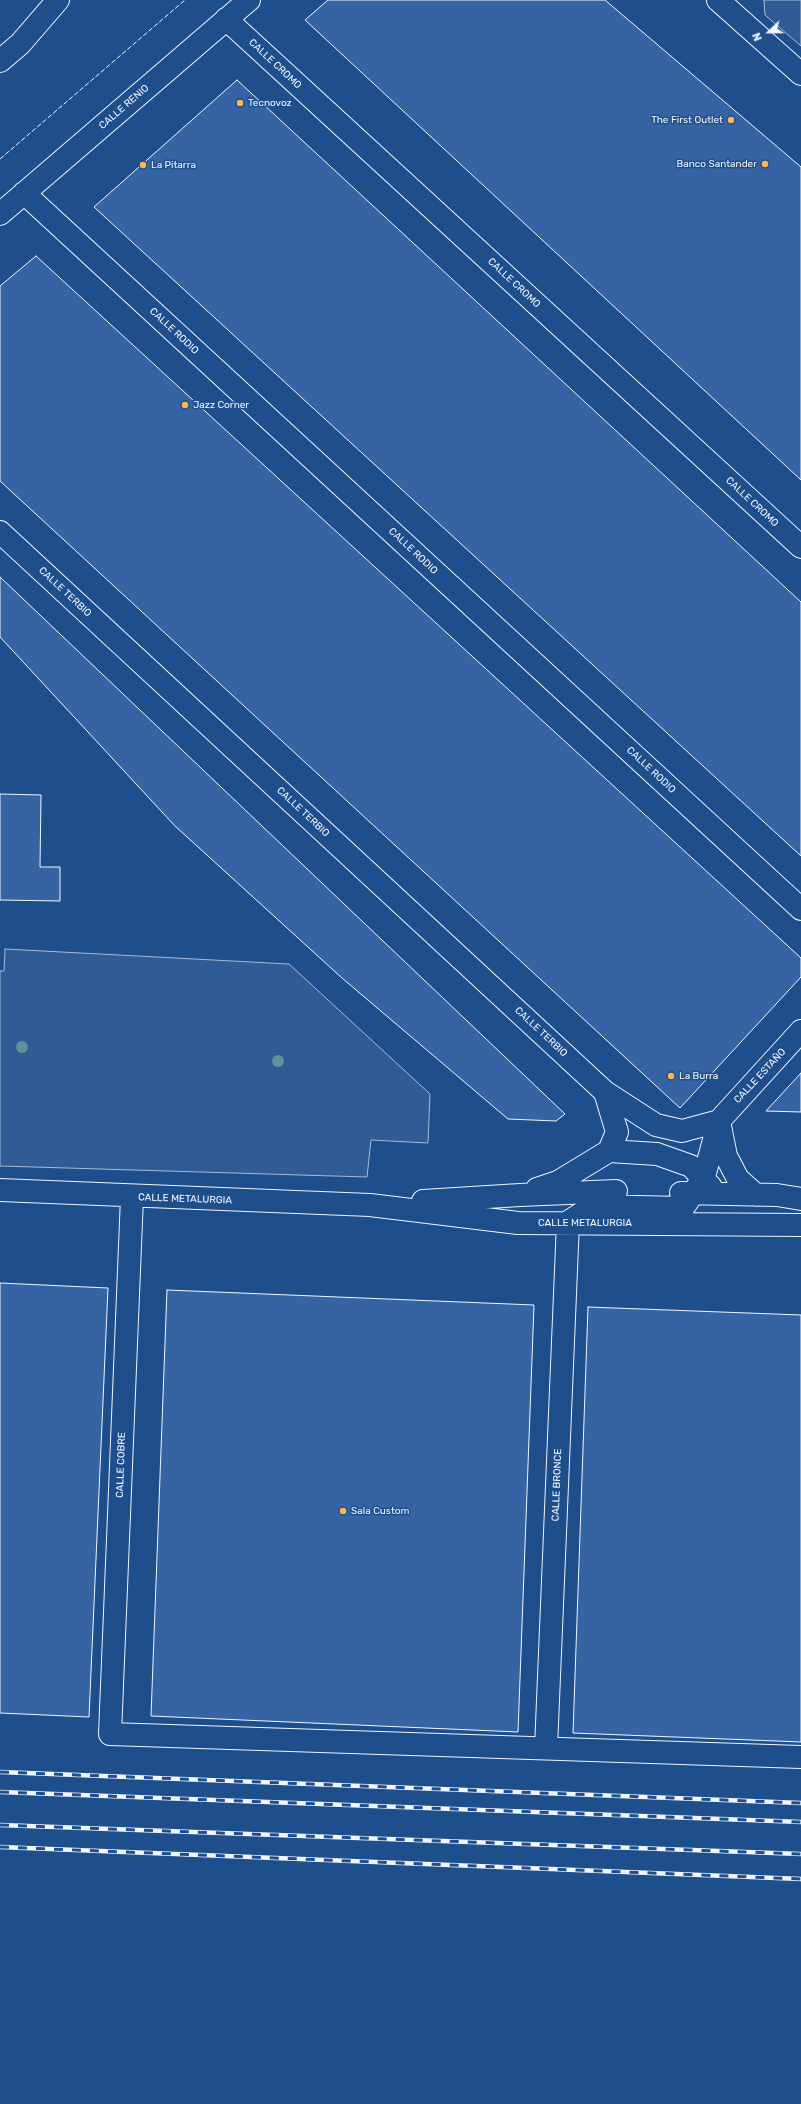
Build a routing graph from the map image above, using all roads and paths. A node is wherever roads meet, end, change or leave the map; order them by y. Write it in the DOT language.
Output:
graph roads {
  1 [pos="58,0"];
  2 [pos="249,0"];
  3 [pos="718,0"];
  4 [pos="226,19"];
  5 [pos="0,61"];
  6 [pos="801,74"];
  7 [pos="24,193"];
  8 [pos="0,214"];
  9 [pos="0,532"];
  10 [pos="801,547"];
  11 [pos="801,909"];
  12 [pos="801,1031"];
  13 [pos="605,1092"];
  14 [pos="719,1121"];
  15 [pos="609,1151"];
  16 [pos="698,1186"];
  17 [pos="0,1190"];
  18 [pos="520,1195"];
  19 [pos="756,1195"];
  20 [pos="132,1197"];
  21 [pos="801,1199"];
  22 [pos="370,1205"];
  23 [pos="568,1222"];
  24 [pos="801,1225"];
  25 [pos="546,1748"];
  26 [pos="801,1758"];
  1 -- 5 [label="street"];
  2 -- 4 [label="street, CALLE RENIO"];
  3 -- 6 [label="street"];
  4 -- 7 [label="street, CALLE RENIO"];
  4 -- 10 [label="street, CALLE CROMO"];
  7 -- 8 [label="street, CALLE RENIO"];
  7 -- 11 [label="street, CALLE RODIO"];
  9 -- 13 [label="street, CALLE TERBIO"];
  12 -- 14 [label="street, CALLE ESTAÑO"];
  13 -- 14 [label="street, CALLE TERBIO"];
  13 -- 15 [label="street"];
  14 -- 16 [label="street"];
  14 -- 19 [label="street"];
  15 -- 16 [label="street"];
  15 -- 18 [label="street"];
  16 -- 18 [label="street, CALLE METALURGIA"];
  16 -- 19 [label="street"];
  16 -- 23 [label="street"];
  17 -- 20 [label="street, CALLE METALURGIA"];
  18 -- 22 [label="street, CALLE METALURGIA"];
  19 -- 21 [label="street"];
  20 -- 22 [label="street, CALLE METALURGIA"];
  20 -- 25 [label="street, CALLE COBRE"];
  22 -- 23 [label="street, CALLE METALURGIA"];
  23 -- 24 [label="street, CALLE METALURGIA"];
  23 -- 25 [label="street, CALLE BRONCE"];
  25 -- 26 [label="street"];
}
